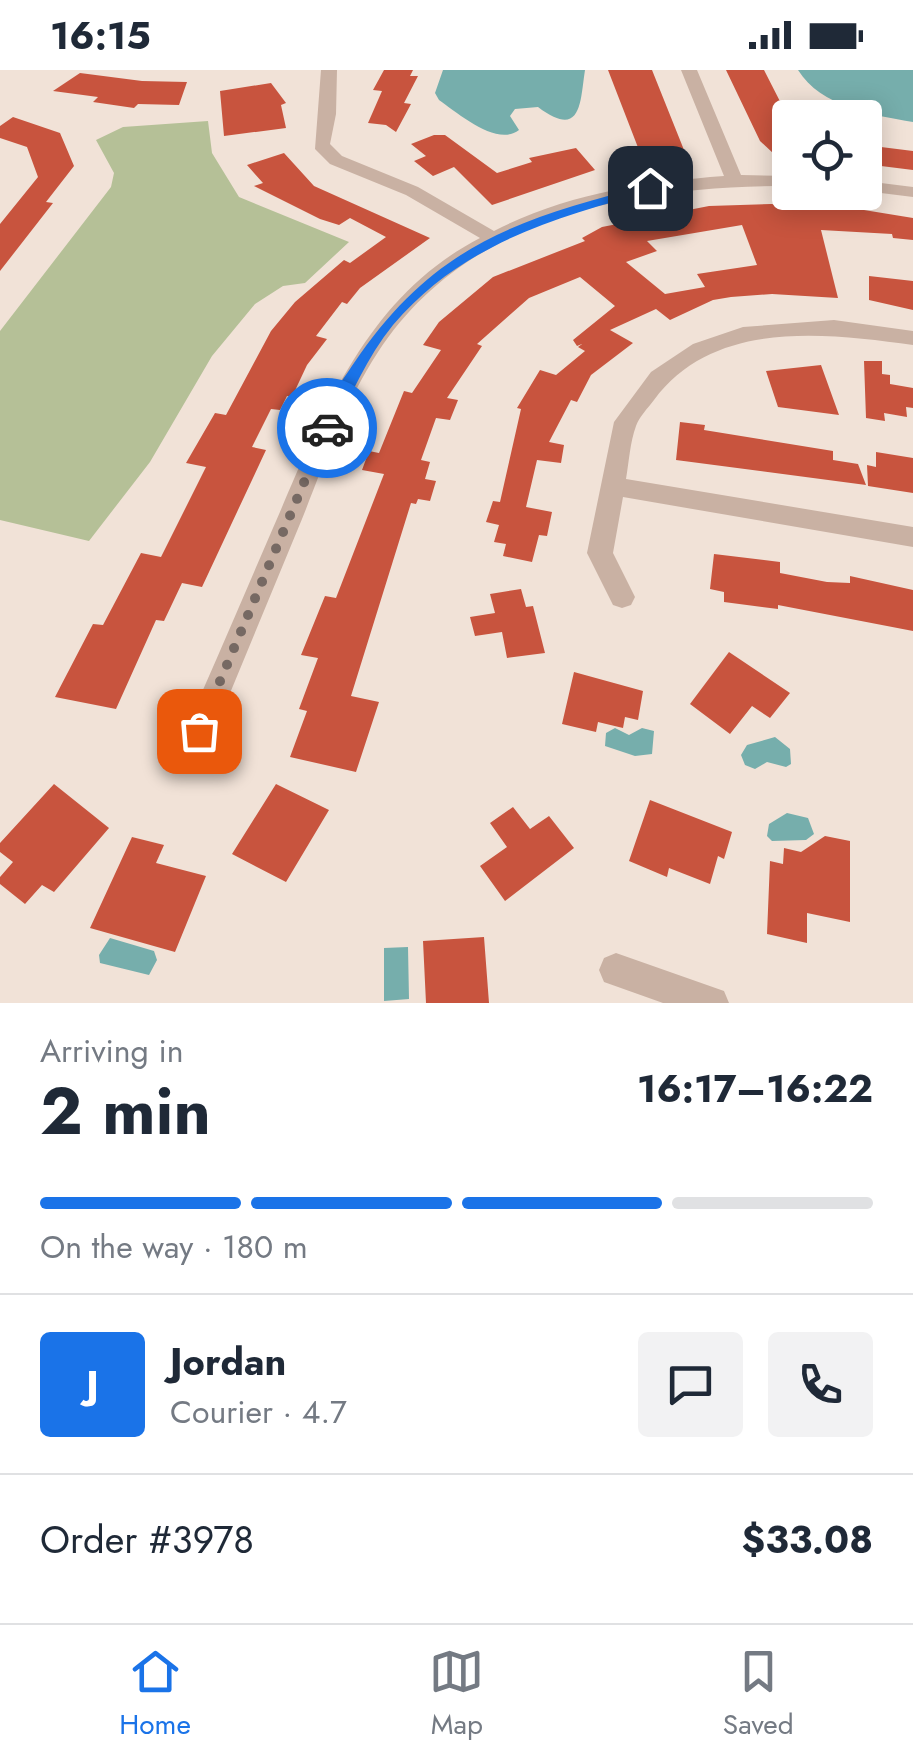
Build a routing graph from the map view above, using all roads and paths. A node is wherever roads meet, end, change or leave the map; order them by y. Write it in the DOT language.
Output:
graph roads {
  1 [pos="329,70"];
  2 [pos="689,70"];
  3 [pos="734,179"];
  4 [pos="772,180"];
  5 [pos="882,188"];
  6 [pos="913,192"];
  7 [pos="493,238"];
  8 [pos="913,338"];
  9 [pos="612,486"];
  10 [pos="913,537"];
  11 [pos="622,597"];
  12 [pos="191,751"];
  13 [pos="616,970"];
  14 [pos="706,1002"];
  1 -- 7 [label="street"];
  2 -- 3 [label="street"];
  3 -- 4 [label="street"];
  3 -- 7 [label="street"];
  5 -- 6 [label="street"];
  7 -- 12 [label="street"];
  8 -- 9 [label="street"];
  9 -- 10 [label="street"];
  9 -- 11 [label="street"];
  13 -- 14 [label="street"];
}
